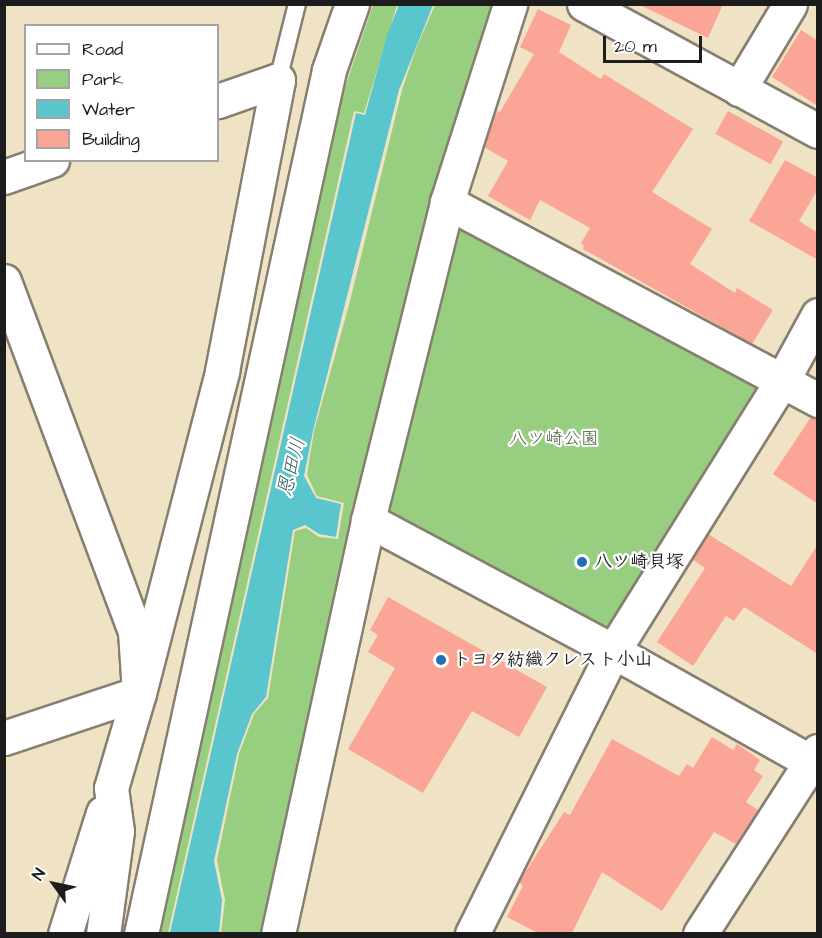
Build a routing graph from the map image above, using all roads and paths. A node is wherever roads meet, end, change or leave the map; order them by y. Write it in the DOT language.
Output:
graph roads {
  1 [pos="297,4"];
  2 [pos="352,4"];
  3 [pos="510,4"];
  4 [pos="584,4"];
  5 [pos="790,4"];
  6 [pos="278,80"];
  7 [pos="739,89"];
  8 [pos="219,101"];
  9 [pos="818,131"];
  10 [pos="46,162"];
  11 [pos="4,177"];
  12 [pos="447,202"];
  13 [pos="4,281"];
  14 [pos="818,315"];
  15 [pos="782,381"];
  16 [pos="818,400"];
  17 [pos="368,520"];
  18 [pos="613,651"];
  19 [pos="139,693"];
  20 [pos="4,738"];
  21 [pos="814,757"];
  22 [pos="111,788"];
  23 [pos="65,933"];
  24 [pos="103,933"];
  25 [pos="141,933"];
  26 [pos="278,933"];
  27 [pos="472,933"];
  28 [pos="700,933"];
  1 -- 6 [label="lane"];
  2 -- 25 [label="street"];
  3 -- 12 [label="street"];
  4 -- 7 [label="street"];
  5 -- 7 [label="street"];
  6 -- 8 [label="street"];
  6 -- 19 [label="street"];
  7 -- 9 [label="street"];
  10 -- 11 [label="street"];
  12 -- 15 [label="street"];
  12 -- 17 [label="street"];
  13 -- 19 [label="street"];
  14 -- 15 [label="street"];
  15 -- 16 [label="street"];
  15 -- 18 [label="street"];
  17 -- 18 [label="street"];
  17 -- 26 [label="street"];
  18 -- 21 [label="street"];
  18 -- 27 [label="street"];
  19 -- 20 [label="street"];
  19 -- 22 [label="street"];
  21 -- 28 [label="street"];
  22 -- 23 [label="street"];
  22 -- 24 [label="street"];
}
